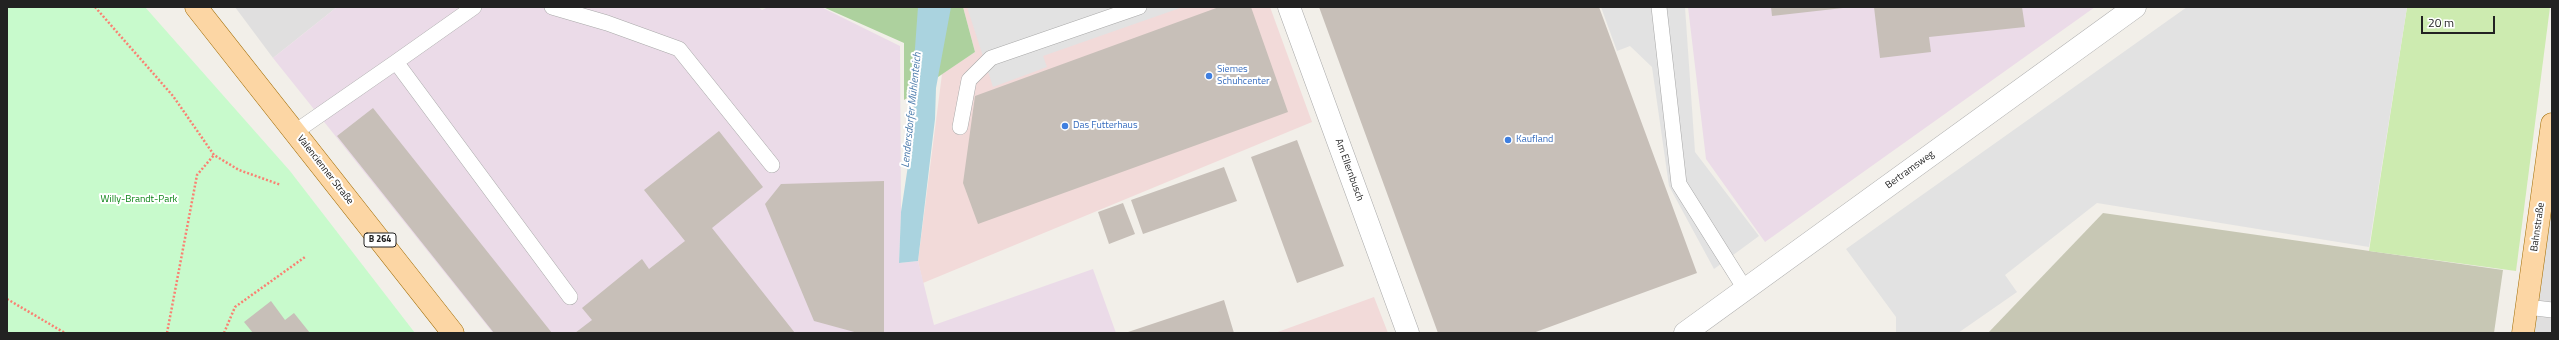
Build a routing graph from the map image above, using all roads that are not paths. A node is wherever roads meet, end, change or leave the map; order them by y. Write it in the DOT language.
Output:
graph roads {
  1 [pos="196,7"];
  2 [pos="474,7"];
  3 [pos="552,7"];
  4 [pos="1139,7"];
  5 [pos="1289,7"];
  6 [pos="1659,7"];
  7 [pos="2135,7"];
  8 [pos="396,62"];
  9 [pos="2552,124"];
  10 [pos="960,127"];
  11 [pos="295,132"];
  12 [pos="772,165"];
  13 [pos="2546,205"];
  14 [pos="1745,289"];
  15 [pos="570,297"];
  16 [pos="2526,307"];
  17 [pos="2552,310"];
  18 [pos="453,333"];
  19 [pos="1408,333"];
  20 [pos="1685,333"];
  21 [pos="2523,333"];
  1 -- 11 [label="main road, Valencienner Straße / B 264"];
  2 -- 8 [label="lane"];
  3 -- 12 [label="lane"];
  4 -- 10 [label="lane"];
  5 -- 19 [label="street, Am Ellernbusch"];
  6 -- 14 [label="lane"];
  7 -- 14 [label="street, Bertramsweg"];
  8 -- 11 [label="lane"];
  8 -- 15 [label="lane"];
  9 -- 13 [label="main road, Bahnstraße"];
  11 -- 18 [label="main road, Valencienner Straße / B 264"];
  13 -- 16 [label="main road, Bahnstraße"];
  14 -- 20 [label="street, Bertramsweg"];
  16 -- 17 [label="lane"];
  16 -- 21 [label="main road, Bahnstraße"];
}
